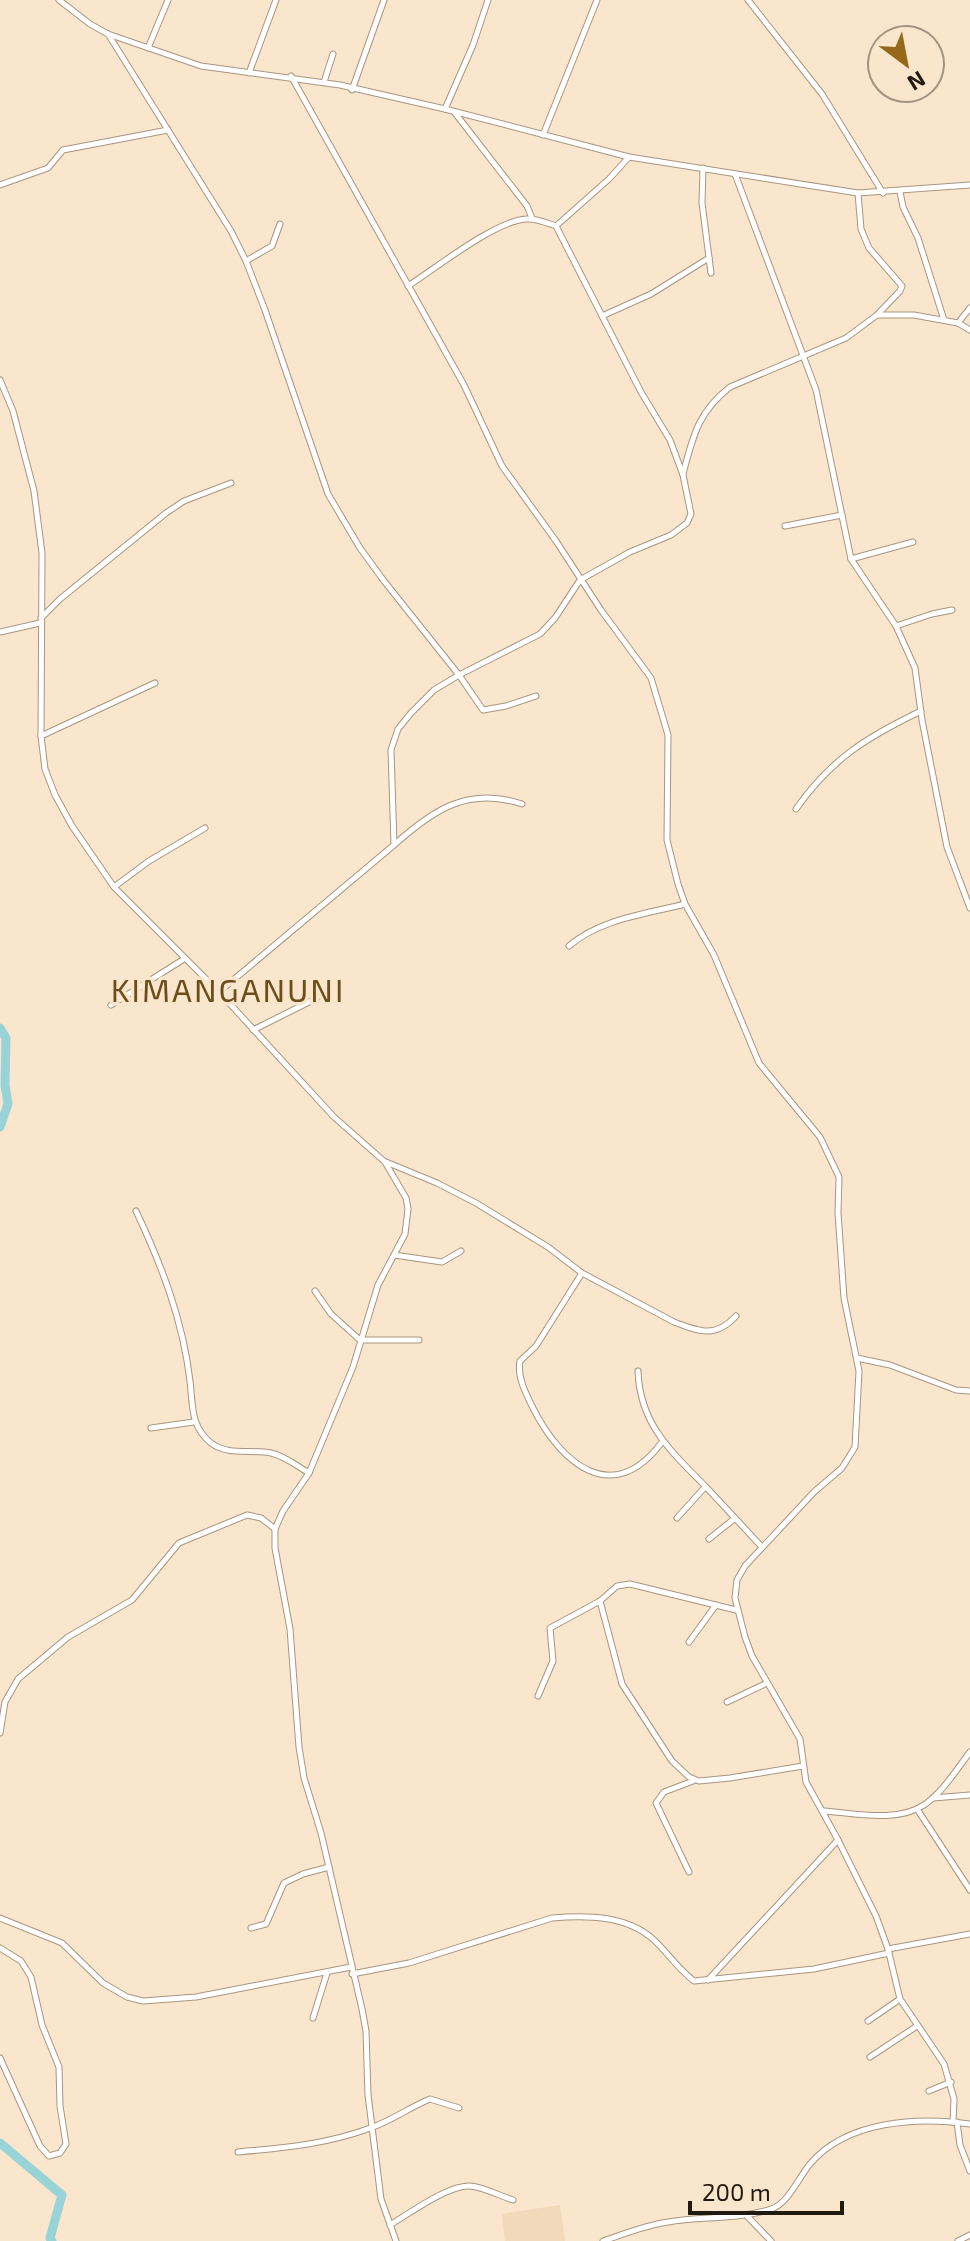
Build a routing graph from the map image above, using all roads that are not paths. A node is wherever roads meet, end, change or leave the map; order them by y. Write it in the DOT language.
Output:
graph roads {
  1 [pos="60,0"];
  2 [pos="168,0"];
  3 [pos="276,0"];
  4 [pos="384,0"];
  5 [pos="488,0"];
  6 [pos="597,0"];
  7 [pos="748,0"];
  8 [pos="108,34"];
  9 [pos="148,48"];
  10 [pos="333,54"];
  11 [pos="249,73"];
  12 [pos="291,76"];
  13 [pos="324,82"];
  14 [pos="352,90"];
  15 [pos="445,109"];
  16 [pos="454,111"];
  17 [pos="168,130"];
  18 [pos="543,135"];
  19 [pos="629,157"];
  20 [pos="703,168"];
  21 [pos="735,174"];
  22 [pos="0,185"];
  23 [pos="970,185"];
  24 [pos="900,192"];
  25 [pos="858,193"];
  26 [pos="883,193"];
  27 [pos="532,218"];
  28 [pos="280,224"];
  29 [pos="556,226"];
  30 [pos="709,258"];
  31 [pos="246,261"];
  32 [pos="711,273"];
  33 [pos="408,286"];
  34 [pos="970,308"];
  35 [pos="877,315"];
  36 [pos="602,316"];
  37 [pos="944,320"];
  38 [pos="958,323"];
  39 [pos="970,330"];
  40 [pos="803,355"];
  41 [pos="0,380"];
  42 [pos="683,475"];
  43 [pos="231,483"];
  44 [pos="842,515"];
  45 [pos="785,526"];
  46 [pos="913,542"];
  47 [pos="851,559"];
  48 [pos="580,580"];
  49 [pos="952,610"];
  50 [pos="40,621"];
  51 [pos="896,626"];
  52 [pos="0,632"];
  53 [pos="459,675"];
  54 [pos="155,683"];
  55 [pos="536,696"];
  56 [pos="921,711"];
  57 [pos="41,736"];
  58 [pos="522,804"];
  59 [pos="796,809"];
  60 [pos="205,828"];
  61 [pos="394,845"];
  62 [pos="114,887"];
  63 [pos="685,904"];
  64 [pos="970,908"];
  65 [pos="569,946"];
  66 [pos="184,959"];
  67 [pos="219,992"];
  68 [pos="317,998"];
  69 [pos="111,1005"];
  70 [pos="253,1030"];
  71 [pos="385,1162"];
  72 [pos="136,1211"];
  73 [pos="461,1251"];
  74 [pos="394,1255"];
  75 [pos="582,1273"];
  76 [pos="315,1291"];
  77 [pos="736,1316"];
  78 [pos="360,1340"];
  79 [pos="419,1340"];
  80 [pos="857,1358"];
  81 [pos="638,1371"];
  82 [pos="970,1391"];
  83 [pos="194,1422"];
  84 [pos="151,1428"];
  85 [pos="662,1442"];
  86 [pos="309,1473"];
  87 [pos="705,1487"];
  88 [pos="677,1518"];
  89 [pos="734,1519"];
  90 [pos="275,1529"];
  91 [pos="709,1539"];
  92 [pos="762,1547"];
  93 [pos="600,1601"];
  94 [pos="716,1605"];
  95 [pos="736,1610"];
  96 [pos="689,1642"];
  97 [pos="767,1683"];
  98 [pos="538,1696"];
  99 [pos="727,1702"];
  100 [pos="0,1733"];
  101 [pos="970,1752"];
  102 [pos="803,1766"];
  103 [pos="693,1780"];
  104 [pos="970,1795"];
  105 [pos="932,1798"];
  106 [pos="917,1809"];
  107 [pos="823,1811"];
  108 [pos="838,1840"];
  109 [pos="329,1867"];
  110 [pos="689,1872"];
  111 [pos="970,1890"];
  112 [pos="0,1918"];
  113 [pos="251,1928"];
  114 [pos="970,1934"];
  115 [pos="0,1948"];
  116 [pos="889,1951"];
  117 [pos="352,1971"];
  118 [pos="327,1973"];
  119 [pos="708,1981"];
  120 [pos="900,1999"];
  121 [pos="313,2018"];
  122 [pos="868,2021"];
  123 [pos="917,2026"];
  124 [pos="870,2057"];
  125 [pos="0,2058"];
  126 [pos="951,2082"];
  127 [pos="929,2091"];
  128 [pos="459,2108"];
  129 [pos="955,2122"];
  130 [pos="970,2124"];
  131 [pos="373,2128"];
  132 [pos="238,2152"];
  133 [pos="970,2171"];
  134 [pos="513,2200"];
  135 [pos="746,2214"];
  136 [pos="390,2225"];
  137 [pos="970,2235"];
  138 [pos="396,2241"];
  139 [pos="603,2241"];
  140 [pos="771,2241"];
  141 [pos="958,2241"];
  1 -- 8 [label="street"];
  2 -- 9 [label="street"];
  3 -- 11 [label="street"];
  4 -- 14 [label="street"];
  5 -- 15 [label="street"];
  6 -- 18 [label="street"];
  7 -- 26 [label="street"];
  8 -- 9 [label="street"];
  8 -- 17 [label="street"];
  9 -- 11 [label="street"];
  10 -- 13 [label="street"];
  11 -- 12 [label="street"];
  12 -- 13 [label="street"];
  12 -- 33 [label="street"];
  13 -- 14 [label="street"];
  14 -- 15 [label="street"];
  15 -- 16 [label="street"];
  16 -- 18 [label="street"];
  16 -- 27 [label="street"];
  17 -- 22 [label="street"];
  17 -- 31 [label="street"];
  18 -- 19 [label="street"];
  19 -- 20 [label="street"];
  19 -- 29 [label="street"];
  20 -- 21 [label="street"];
  20 -- 30 [label="street"];
  21 -- 25 [label="street"];
  21 -- 40 [label="street"];
  23 -- 24 [label="street"];
  24 -- 26 [label="street"];
  24 -- 37 [label="street"];
  25 -- 26 [label="street"];
  25 -- 35 [label="street"];
  27 -- 29 [label="street"];
  27 -- 33 [label="street"];
  28 -- 31 [label="street"];
  29 -- 36 [label="street"];
  30 -- 32 [label="street"];
  30 -- 36 [label="street"];
  31 -- 53 [label="street"];
  33 -- 48 [label="street"];
  34 -- 38 [label="street"];
  35 -- 37 [label="street"];
  35 -- 40 [label="street"];
  36 -- 42 [label="street"];
  37 -- 38 [label="street"];
  38 -- 39 [label="street"];
  40 -- 42 [label="street"];
  40 -- 44 [label="street"];
  41 -- 50 [label="street"];
  42 -- 48 [label="street"];
  43 -- 50 [label="street"];
  44 -- 45 [label="street"];
  44 -- 47 [label="street"];
  46 -- 47 [label="street"];
  47 -- 51 [label="street"];
  48 -- 53 [label="street"];
  48 -- 63 [label="street"];
  49 -- 51 [label="street"];
  50 -- 52 [label="street"];
  50 -- 57 [label="street"];
  51 -- 56 [label="street"];
  53 -- 55 [label="street"];
  53 -- 61 [label="street"];
  54 -- 57 [label="street"];
  56 -- 59 [label="street"];
  56 -- 64 [label="street"];
  57 -- 62 [label="street"];
  58 -- 61 [label="street"];
  60 -- 62 [label="street"];
  61 -- 67 [label="street"];
  62 -- 66 [label="street"];
  63 -- 65 [label="street"];
  63 -- 80 [label="street"];
  66 -- 67 [label="street"];
  66 -- 69 [label="street"];
  67 -- 70 [label="street"];
  68 -- 70 [label="street"];
  70 -- 71 [label="street"];
  71 -- 74 [label="street"];
  71 -- 75 [label="street"];
  72 -- 83 [label="street"];
  73 -- 74 [label="street"];
  74 -- 78 [label="street"];
  75 -- 77 [label="street"];
  75 -- 85 [label="street"];
  76 -- 78 [label="street"];
  78 -- 79 [label="street"];
  78 -- 86 [label="street"];
  80 -- 82 [label="street"];
  80 -- 92 [label="street"];
  81 -- 85 [label="street"];
  83 -- 84 [label="street"];
  83 -- 86 [label="street"];
  85 -- 87 [label="street"];
  86 -- 90 [label="street"];
  87 -- 88 [label="street"];
  87 -- 89 [label="street"];
  89 -- 91 [label="street"];
  89 -- 92 [label="street"];
  90 -- 100 [label="street"];
  90 -- 109 [label="street"];
  92 -- 95 [label="street"];
  93 -- 94 [label="street"];
  93 -- 98 [label="street"];
  93 -- 103 [label="street"];
  94 -- 95 [label="street"];
  94 -- 96 [label="street"];
  95 -- 97 [label="street"];
  97 -- 99 [label="street"];
  97 -- 102 [label="street"];
  101 -- 105 [label="street"];
  102 -- 103 [label="street"];
  102 -- 107 [label="street"];
  103 -- 110 [label="street"];
  104 -- 105 [label="street"];
  105 -- 106 [label="street"];
  106 -- 107 [label="street"];
  106 -- 111 [label="street"];
  107 -- 108 [label="street"];
  108 -- 116 [label="street"];
  108 -- 119 [label="street"];
  109 -- 113 [label="street"];
  109 -- 117 [label="street"];
  112 -- 118 [label="street"];
  114 -- 116 [label="street"];
  115 -- 125 [label="street"];
  116 -- 119 [label="street"];
  116 -- 120 [label="street"];
  117 -- 118 [label="street"];
  117 -- 119 [label="street"];
  117 -- 131 [label="street"];
  118 -- 121 [label="street"];
  120 -- 122 [label="street"];
  120 -- 123 [label="street"];
  123 -- 124 [label="street"];
  123 -- 126 [label="street"];
  126 -- 127 [label="street"];
  126 -- 129 [label="street"];
  128 -- 131 [label="street"];
  129 -- 130 [label="street"];
  129 -- 133 [label="street"];
  129 -- 135 [label="street"];
  131 -- 132 [label="street"];
  131 -- 136 [label="street"];
  134 -- 136 [label="street"];
  135 -- 139 [label="street"];
  135 -- 140 [label="street"];
  136 -- 138 [label="street"];
  137 -- 141 [label="street"];
}
